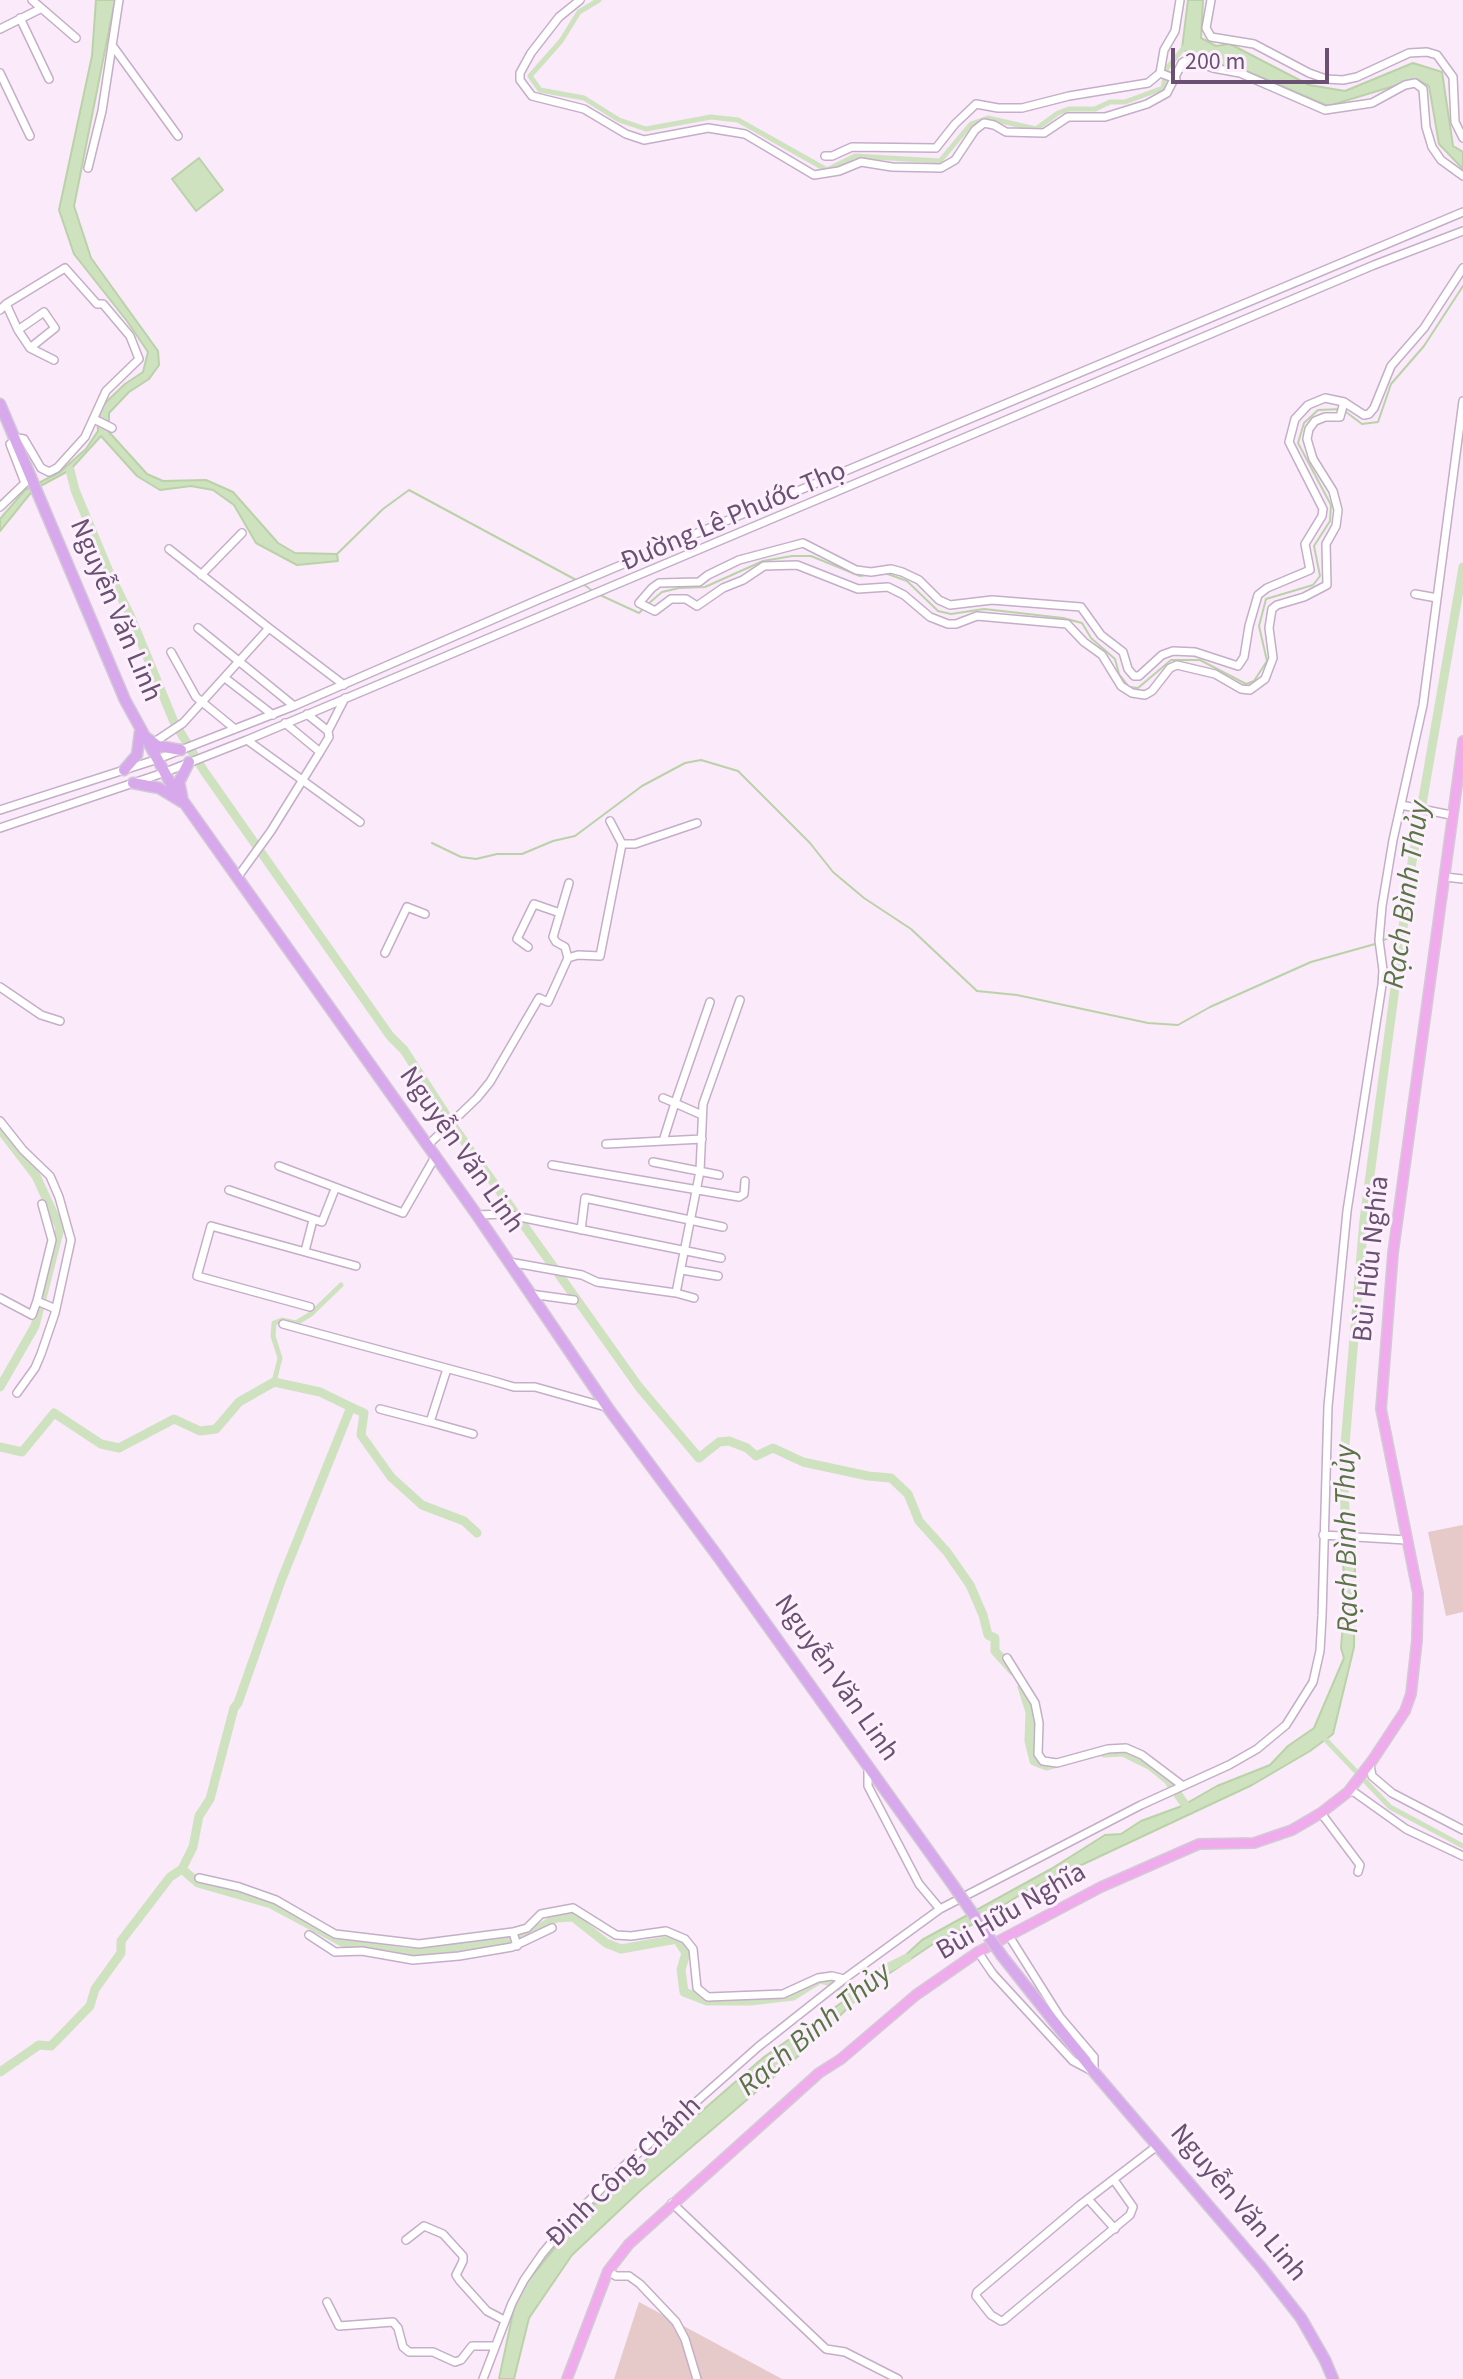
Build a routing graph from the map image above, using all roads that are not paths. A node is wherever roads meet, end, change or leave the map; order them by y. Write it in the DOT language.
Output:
graph roads {
  1 [pos="32,0"];
  2 [pos="119,0"];
  3 [pos="580,0"];
  4 [pos="1180,0"];
  5 [pos="1211,0"];
  6 [pos="40,9"];
  7 [pos="20,18"];
  8 [pos="0,29"];
  9 [pos="76,38"];
  10 [pos="112,45"];
  11 [pos="0,73"];
  12 [pos="1161,73"];
  13 [pos="1175,78"];
  14 [pos="49,79"];
  15 [pos="30,136"];
  16 [pos="178,136"];
  17 [pos="1463,138"];
  18 [pos="825,156"];
  19 [pos="88,168"];
  20 [pos="1463,176"];
  21 [pos="1463,212"];
  22 [pos="1463,231"];
  23 [pos="1368,250"];
  24 [pos="1374,265"];
  25 [pos="1463,268"];
  26 [pos="3,307"];
  27 [pos="18,330"];
  28 [pos="30,348"];
  29 [pos="54,360"];
  30 [pos="1064,378"];
  31 [pos="1070,393"];
  32 [pos="1463,401"];
  33 [pos="0,404"];
  34 [pos="1343,407"];
  35 [pos="95,420"];
  36 [pos="112,428"];
  37 [pos="17,444"];
  38 [pos="0,507"];
  39 [pos="242,533"];
  40 [pos="660,548"];
  41 [pos="169,549"];
  42 [pos="667,562"];
  43 [pos="201,575"];
  44 [pos="1415,594"];
  45 [pos="1437,598"];
  46 [pos="198,628"];
  47 [pos="269,628"];
  48 [pos="171,652"];
  49 [pos="240,662"];
  50 [pos="371,674"];
  51 [pos="225,678"];
  52 [pos="344,685"];
  53 [pos="375,686"];
  54 [pos="345,698"];
  55 [pos="203,702"];
  56 [pos="294,706"];
  57 [pos="307,714"];
  58 [pos="273,715"];
  59 [pos="285,723"];
  60 [pos="235,729"];
  61 [pos="328,731"];
  62 [pos="140,732"];
  63 [pos="247,740"];
  64 [pos="1463,741"];
  65 [pos="151,745"];
  66 [pos="181,750"];
  67 [pos="320,752"];
  68 [pos="155,760"];
  69 [pos="189,762"];
  70 [pos="1461,765"];
  71 [pos="124,770"];
  72 [pos="163,773"];
  73 [pos="302,782"];
  74 [pos="133,783"];
  75 [pos="184,803"];
  76 [pos="1401,805"];
  77 [pos="0,810"];
  78 [pos="1451,815"];
  79 [pos="610,821"];
  80 [pos="360,822"];
  81 [pos="697,823"];
  82 [pos="0,828"];
  83 [pos="622,844"];
  84 [pos="1445,877"];
  85 [pos="237,878"];
  86 [pos="1463,879"];
  87 [pos="569,883"];
  88 [pos="560,913"];
  89 [pos="425,914"];
  90 [pos="528,947"];
  91 [pos="385,953"];
  92 [pos="568,958"];
  93 [pos="0,987"];
  94 [pos="740,1000"];
  95 [pos="710,1002"];
  96 [pos="60,1021"];
  97 [pos="663,1098"];
  98 [pos="675,1103"];
  99 [pos="702,1115"];
  100 [pos="0,1121"];
  101 [pos="702,1139"];
  102 [pos="663,1141"];
  103 [pos="606,1144"];
  104 [pos="427,1146"];
  105 [pos="435,1157"];
  106 [pos="653,1162"];
  107 [pos="552,1165"];
  108 [pos="279,1166"];
  109 [pos="700,1171"];
  110 [pos="719,1175"];
  111 [pos="745,1181"];
  112 [pos="335,1189"];
  113 [pos="229,1190"];
  114 [pos="696,1191"];
  115 [pos="42,1204"];
  116 [pos="477,1215"];
  117 [pos="313,1220"];
  118 [pos="691,1220"];
  119 [pos="723,1227"];
  120 [pos="581,1230"];
  121 [pos="305,1251"];
  122 [pos="685,1252"];
  123 [pos="721,1258"];
  124 [pos="507,1261"];
  125 [pos="356,1266"];
  126 [pos="682,1270"];
  127 [pos="718,1276"];
  128 [pos="676,1293"];
  129 [pos="530,1294"];
  130 [pos="0,1298"];
  131 [pos="694,1298"];
  132 [pos="574,1300"];
  133 [pos="38,1301"];
  134 [pos="310,1307"];
  135 [pos="54,1308"];
  136 [pos="283,1324"];
  137 [pos="447,1369"];
  138 [pos="17,1393"];
  139 [pos="608,1408"];
  140 [pos="380,1409"];
  141 [pos="430,1422"];
  142 [pos="473,1434"];
  143 [pos="1323,1535"];
  144 [pos="1406,1540"];
  145 [pos="1007,1658"];
  146 [pos="1370,1765"];
  147 [pos="868,1767"];
  148 [pos="1182,1787"];
  149 [pos="1350,1789"];
  150 [pos="1321,1813"];
  151 [pos="1463,1830"];
  152 [pos="1463,1856"];
  153 [pos="1358,1872"];
  154 [pos="199,1878"];
  155 [pos="940,1909"];
  156 [pos="552,1928"];
  157 [pos="513,1933"];
  158 [pos="309,1935"];
  159 [pos="1009,1936"];
  160 [pos="516,1945"];
  161 [pos="978,1952"];
  162 [pos="839,1982"];
  163 [pos="1094,2072"];
  164 [pos="1157,2146"];
  165 [pos="1114,2180"];
  166 [pos="1088,2199"];
  167 [pos="672,2203"];
  168 [pos="1115,2229"];
  169 [pos="406,2240"];
  170 [pos="608,2271"];
  171 [pos="327,2302"];
  172 [pos="504,2320"];
  173 [pos="495,2346"];
  174 [pos="483,2379"];
  175 [pos="567,2379"];
  176 [pos="697,2379"];
  177 [pos="898,2379"];
  178 [pos="1333,2379"];
  1 -- 6 [label="street"];
  2 -- 10 [label="street"];
  3 -- 13 [label="street"];
  4 -- 12 [label="street"];
  5 -- 17 [label="street"];
  6 -- 7 [label="street"];
  6 -- 9 [label="street"];
  7 -- 8 [label="street"];
  7 -- 14 [label="street"];
  10 -- 16 [label="street"];
  10 -- 19 [label="street"];
  11 -- 15 [label="street"];
  12 -- 13 [label="street"];
  12 -- 18 [label="street"];
  13 -- 20 [label="street"];
  21 -- 23 [label="street, Đường Lê Phước Thọ"];
  22 -- 24 [label="street, Đường Lê Phước Thọ"];
  23 -- 24 [label="street"];
  23 -- 30 [label="street, Đường Lê Phước Thọ"];
  24 -- 31 [label="street, Đường Lê Phước Thọ"];
  25 -- 34 [label="street"];
  26 -- 27 [label="street"];
  26 -- 35 [label="street"];
  27 -- 28 [label="street"];
  27 -- 28 [label="street"];
  28 -- 29 [label="street"];
  30 -- 31 [label="street"];
  30 -- 40 [label="street, Đường Lê Phước Thọ"];
  31 -- 42 [label="street, Đường Lê Phước Thọ"];
  32 -- 45 [label="street, Đinh Công Chánh"];
  33 -- 37 [label="highway, Nguyễn Văn Linh"];
  34 -- 34 [label="street"];
  35 -- 36 [label="street"];
  35 -- 37 [label="street"];
  37 -- 38 [label="street"];
  37 -- 62 [label="highway, Nguyễn Văn Linh"];
  39 -- 43 [label="street"];
  40 -- 42 [label="street"];
  40 -- 50 [label="street, Đường Lê Phước Thọ"];
  41 -- 43 [label="street"];
  42 -- 53 [label="street, Đường Lê Phước Thọ"];
  43 -- 47 [label="street"];
  44 -- 45 [label="street"];
  45 -- 76 [label="street, Đinh Công Chánh"];
  46 -- 49 [label="street"];
  47 -- 49 [label="street"];
  47 -- 52 [label="street"];
  48 -- 55 [label="street"];
  49 -- 51 [label="street"];
  49 -- 56 [label="street"];
  50 -- 52 [label="street, Đường Lê Phước Thọ"];
  50 -- 53 [label="street"];
  51 -- 55 [label="street"];
  51 -- 58 [label="street"];
  52 -- 56 [label="street, Đường Lê Phước Thọ"];
  53 -- 54 [label="street, Đường Lê Phước Thọ"];
  54 -- 57 [label="street, Đường Lê Phước Thọ"];
  54 -- 61 [label="street"];
  55 -- 60 [label="street"];
  55 -- 65 [label="street"];
  56 -- 58 [label="street, Đường Lê Phước Thọ"];
  57 -- 59 [label="street, Đường Lê Phước Thọ"];
  57 -- 61 [label="street"];
  58 -- 60 [label="street, Đường Lê Phước Thọ"];
  59 -- 63 [label="street, Đường Lê Phước Thọ"];
  59 -- 67 [label="street"];
  60 -- 66 [label="street, Đường Lê Phước Thọ"];
  61 -- 67 [label="street"];
  62 -- 65 [label="highway, Nguyễn Văn Linh"];
  62 -- 71 [label="highway"];
  63 -- 69 [label="street, Đường Lê Phước Thọ"];
  63 -- 73 [label="street"];
  64 -- 70 [label="main road, Bùi Hữu Nghĩa"];
  65 -- 66 [label="highway"];
  65 -- 68 [label="highway, Nguyễn Văn Linh"];
  66 -- 68 [label="street, Đường Lê Phước Thọ"];
  67 -- 73 [label="street"];
  68 -- 71 [label="street, Đường Lê Phước Thọ"];
  68 -- 72 [label="highway, Nguyễn Văn Linh"];
  69 -- 72 [label="street, Đường Lê Phước Thọ"];
  69 -- 75 [label="highway"];
  70 -- 78 [label="main road, Bùi Hữu Nghĩa"];
  71 -- 77 [label="street, Đường Lê Phước Thọ"];
  72 -- 74 [label="street, Đường Lê Phước Thọ"];
  72 -- 75 [label="highway, Nguyễn Văn Linh"];
  73 -- 80 [label="street"];
  73 -- 85 [label="street"];
  74 -- 75 [label="highway"];
  74 -- 82 [label="street, Đường Lê Phước Thọ"];
  75 -- 85 [label="highway, Nguyễn Văn Linh"];
  76 -- 78 [label="street"];
  76 -- 143 [label="street, Đinh Công Chánh"];
  78 -- 84 [label="main road, Bùi Hữu Nghĩa"];
  79 -- 83 [label="street"];
  81 -- 83 [label="street"];
  83 -- 92 [label="street"];
  84 -- 86 [label="street"];
  84 -- 144 [label="main road, Bùi Hữu Nghĩa"];
  85 -- 104 [label="highway, Nguyễn Văn Linh"];
  87 -- 88 [label="street"];
  88 -- 90 [label="street"];
  88 -- 92 [label="street"];
  89 -- 91 [label="street"];
  92 -- 104 [label="street"];
  93 -- 96 [label="street"];
  94 -- 99 [label="street"];
  95 -- 98 [label="street"];
  97 -- 98 [label="street"];
  98 -- 99 [label="street"];
  98 -- 102 [label="street"];
  99 -- 101 [label="street"];
  100 -- 135 [label="street"];
  101 -- 102 [label="street"];
  101 -- 109 [label="street"];
  102 -- 103 [label="street"];
  104 -- 105 [label="highway, Nguyễn Văn Linh"];
  105 -- 112 [label="street"];
  105 -- 116 [label="highway, Nguyễn Văn Linh"];
  106 -- 109 [label="street"];
  107 -- 114 [label="street"];
  108 -- 112 [label="street"];
  109 -- 110 [label="street"];
  109 -- 114 [label="street"];
  111 -- 114 [label="street"];
  112 -- 117 [label="street"];
  113 -- 117 [label="street"];
  114 -- 118 [label="street"];
  115 -- 133 [label="street"];
  116 -- 120 [label="street"];
  116 -- 124 [label="highway, Nguyễn Văn Linh"];
  117 -- 121 [label="street"];
  118 -- 119 [label="street"];
  118 -- 120 [label="street"];
  118 -- 122 [label="street"];
  120 -- 122 [label="street"];
  121 -- 125 [label="street"];
  121 -- 134 [label="street"];
  122 -- 123 [label="street"];
  122 -- 126 [label="street"];
  124 -- 128 [label="street"];
  124 -- 129 [label="highway, Nguyễn Văn Linh"];
  126 -- 127 [label="street"];
  126 -- 128 [label="street"];
  128 -- 131 [label="street"];
  129 -- 132 [label="street"];
  129 -- 139 [label="highway, Nguyễn Văn Linh"];
  130 -- 133 [label="street"];
  133 -- 135 [label="street"];
  135 -- 138 [label="street"];
  136 -- 137 [label="street"];
  137 -- 139 [label="street"];
  137 -- 141 [label="street"];
  139 -- 147 [label="highway, Nguyễn Văn Linh"];
  140 -- 141 [label="street"];
  141 -- 142 [label="street"];
  143 -- 144 [label="street"];
  143 -- 148 [label="street, Đinh Công Chánh"];
  144 -- 146 [label="main road, Bùi Hữu Nghĩa"];
  145 -- 148 [label="street"];
  146 -- 149 [label="main road, Bùi Hữu Nghĩa"];
  146 -- 151 [label="street"];
  147 -- 155 [label="street"];
  147 -- 163 [label="highway, Nguyễn Văn Linh, bridge"];
  148 -- 155 [label="street, Đinh Công Chánh"];
  149 -- 150 [label="main road, Bùi Hữu Nghĩa"];
  149 -- 152 [label="street"];
  150 -- 153 [label="street"];
  150 -- 159 [label="main road, Bùi Hữu Nghĩa"];
  154 -- 157 [label="street"];
  155 -- 162 [label="street, Đinh Công Chánh"];
  156 -- 160 [label="street"];
  157 -- 160 [label="street"];
  157 -- 162 [label="street"];
  158 -- 160 [label="street"];
  159 -- 161 [label="main road, Bùi Hữu Nghĩa"];
  159 -- 163 [label="street"];
  161 -- 163 [label="street"];
  161 -- 167 [label="main road, Bùi Hữu Nghĩa"];
  162 -- 172 [label="street, Đinh Công Chánh"];
  163 -- 164 [label="highway, Nguyễn Văn Linh"];
  164 -- 165 [label="street"];
  164 -- 178 [label="highway, Nguyễn Văn Linh"];
  165 -- 166 [label="street"];
  165 -- 168 [label="street"];
  166 -- 168 [label="street"];
  166 -- 168 [label="street"];
  167 -- 170 [label="main road, Bùi Hữu Nghĩa"];
  167 -- 177 [label="street"];
  169 -- 172 [label="street"];
  170 -- 175 [label="main road, Bùi Hữu Nghĩa"];
  170 -- 176 [label="street"];
  171 -- 173 [label="street"];
  172 -- 173 [label="street, Đinh Công Chánh"];
  173 -- 174 [label="street, Đinh Công Chánh"];
}
